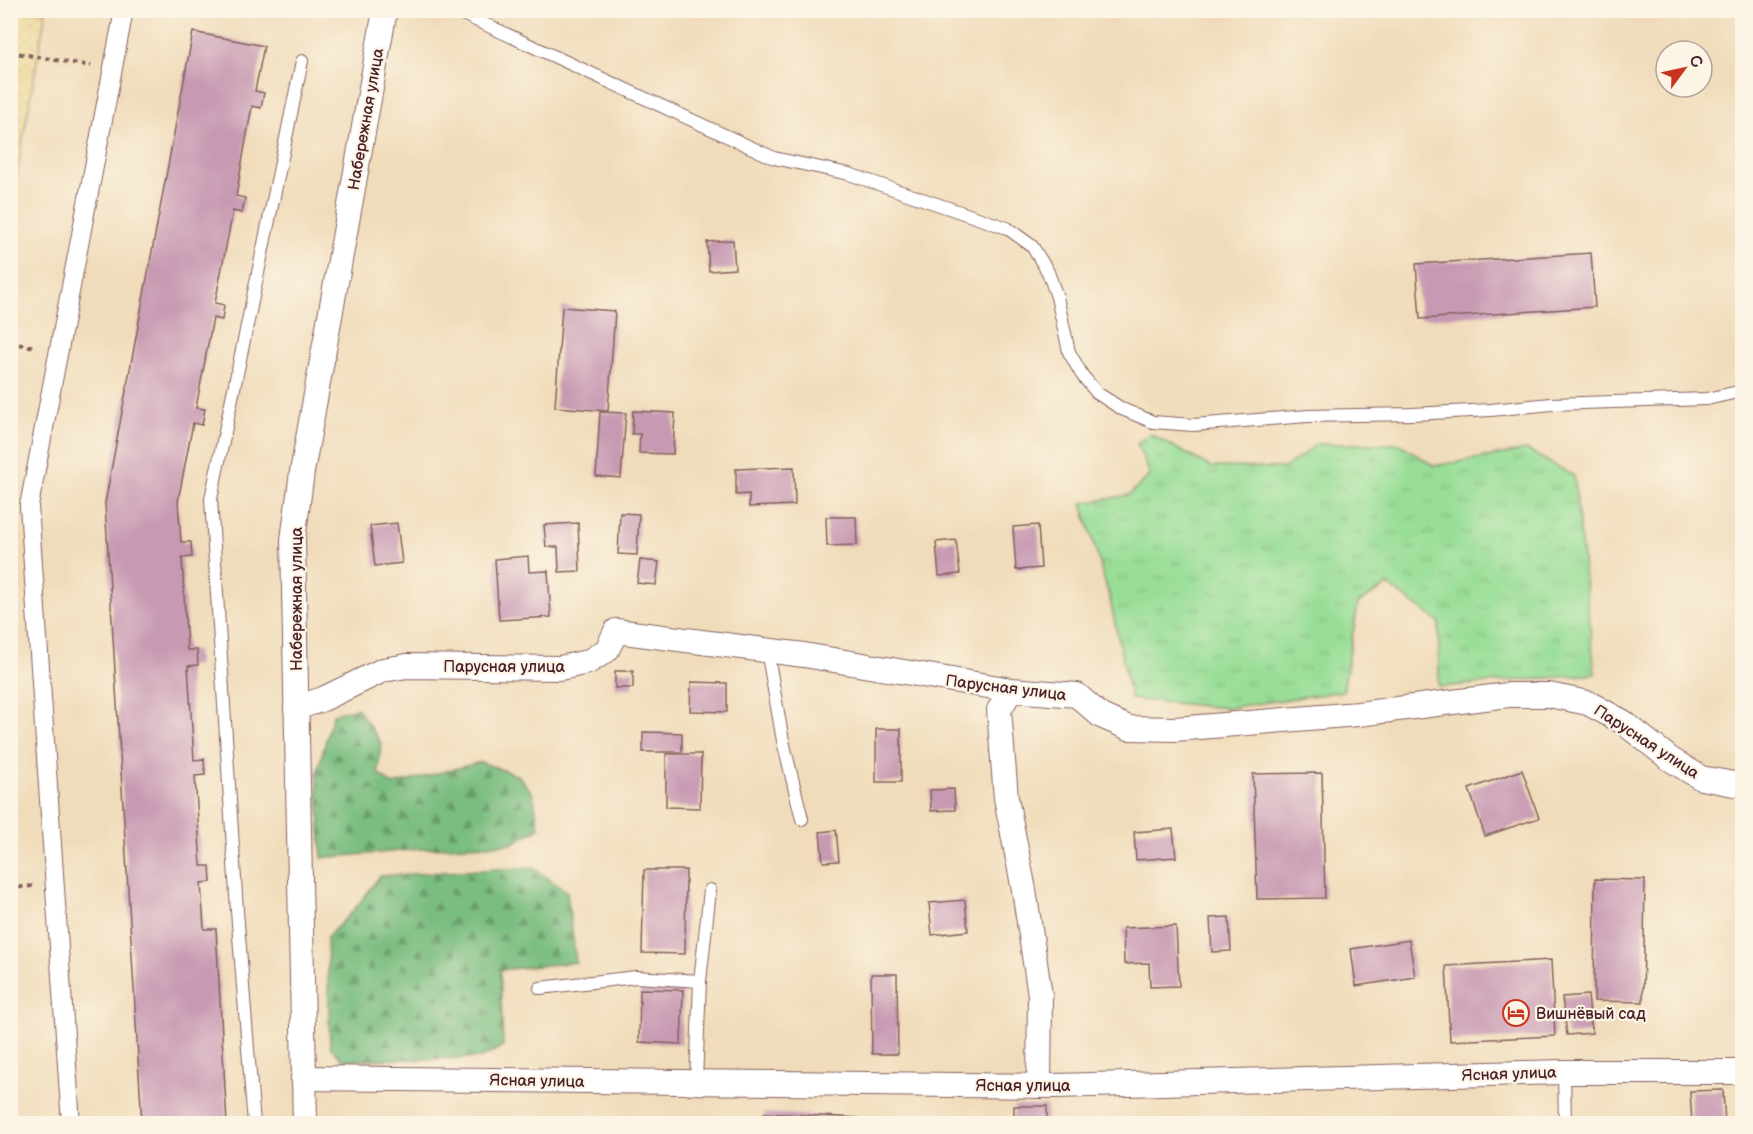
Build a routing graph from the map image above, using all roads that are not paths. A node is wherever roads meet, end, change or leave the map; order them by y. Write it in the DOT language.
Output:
graph roads {
  1 [pos="124,10"];
  2 [pos="385,10"];
  3 [pos="454,10"];
  4 [pos="302,61"];
  5 [pos="1743,391"];
  6 [pos="767,650"];
  7 [pos="1011,690"];
  8 [pos="296,708"];
  9 [pos="1743,783"];
  10 [pos="802,819"];
  11 [pos="710,890"];
  12 [pos="700,981"];
  13 [pos="540,988"];
  14 [pos="1563,1072"];
  15 [pos="1743,1072"];
  16 [pos="303,1078"];
  17 [pos="696,1082"];
  18 [pos="1039,1086"];
  19 [pos="70,1124"];
  20 [pos="254,1124"];
  21 [pos="305,1124"];
  22 [pos="1564,1124"];
  1 -- 19 [label="street"];
  2 -- 8 [label="street, Набережная улица"];
  3 -- 5 [label="lane"];
  4 -- 20 [label="lane"];
  6 -- 7 [label="street, Парусная улица"];
  6 -- 8 [label="street, Парусная улица"];
  6 -- 10 [label="lane"];
  7 -- 9 [label="street, Парусная улица"];
  7 -- 18 [label="street"];
  8 -- 16 [label="street, Набережная улица"];
  11 -- 12 [label="lane"];
  12 -- 13 [label="lane"];
  12 -- 17 [label="lane"];
  14 -- 15 [label="street, Ясная улица"];
  14 -- 18 [label="street, Ясная улица"];
  14 -- 22 [label="lane"];
  16 -- 17 [label="street, Ясная улица"];
  16 -- 21 [label="street, Набережная улица"];
  17 -- 18 [label="street, Ясная улица"];
}
